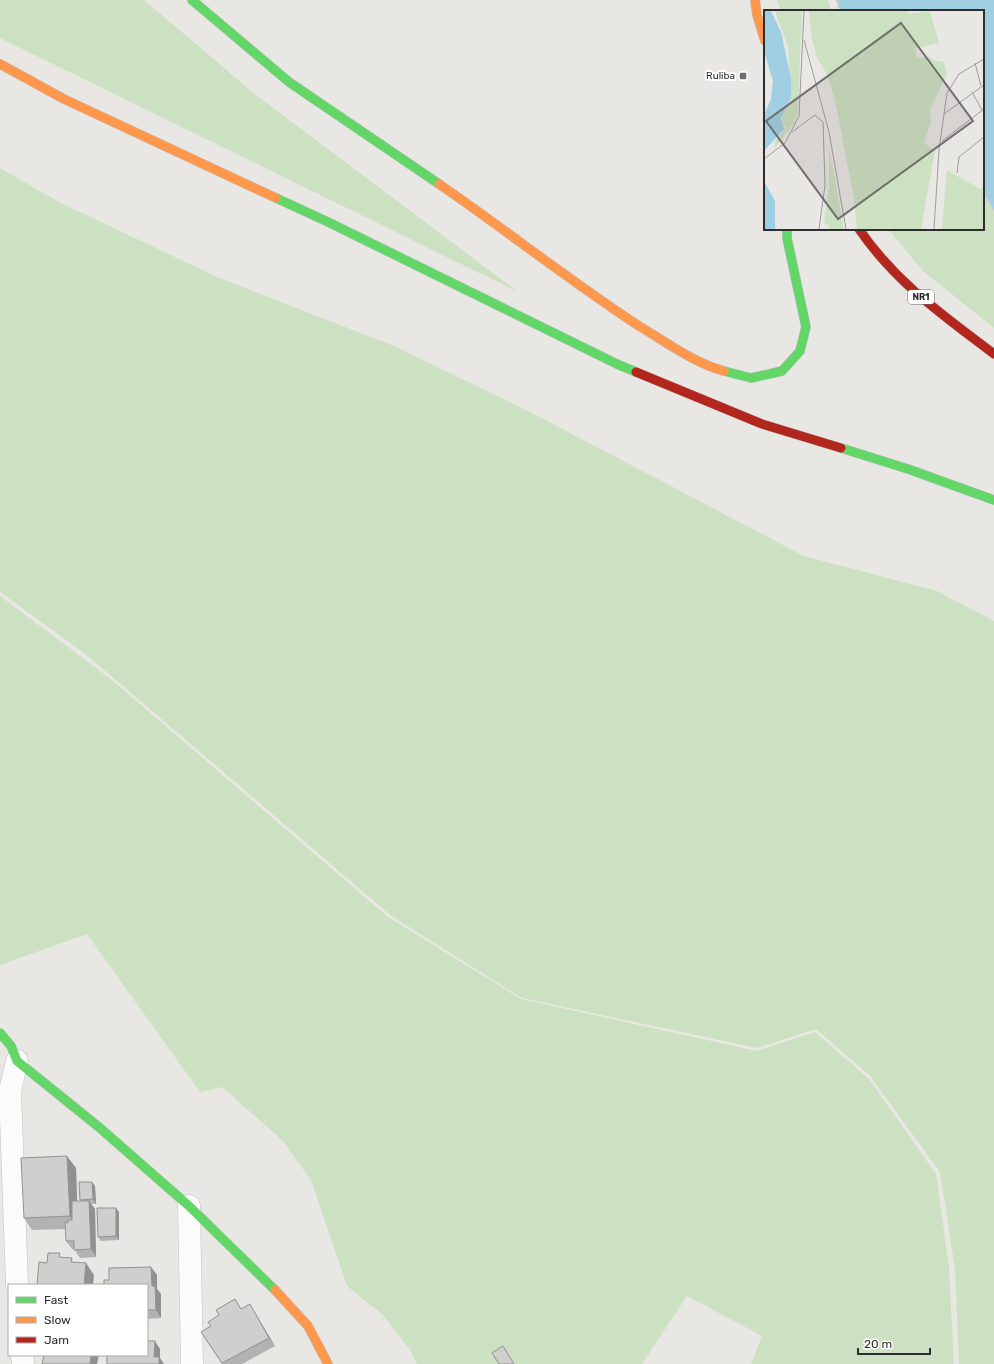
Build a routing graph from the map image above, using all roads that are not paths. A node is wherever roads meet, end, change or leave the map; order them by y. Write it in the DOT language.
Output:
graph roads {
  1 [pos="192,0"];
  2 [pos="754,0"];
  3 [pos="764,38"];
  4 [pos="0,64"];
  5 [pos="787,230"];
  6 [pos="860,230"];
  7 [pos="994,354"];
  8 [pos="994,500"];
  9 [pos="0,1033"];
  10 [pos="17,1061"];
  11 [pos="189,1206"];
  12 [pos="18,1284"];
  13 [pos="192,1364"];
  14 [pos="328,1364"];
  1 -- 5 [label="main road"];
  2 -- 3 [label="main road"];
  4 -- 8 [label="main road"];
  6 -- 7 [label="main road, NR1"];
  9 -- 10 [label="main road"];
  10 -- 11 [label="main road"];
  10 -- 12 [label="street"];
  11 -- 13 [label="street"];
  11 -- 14 [label="main road"];
}
